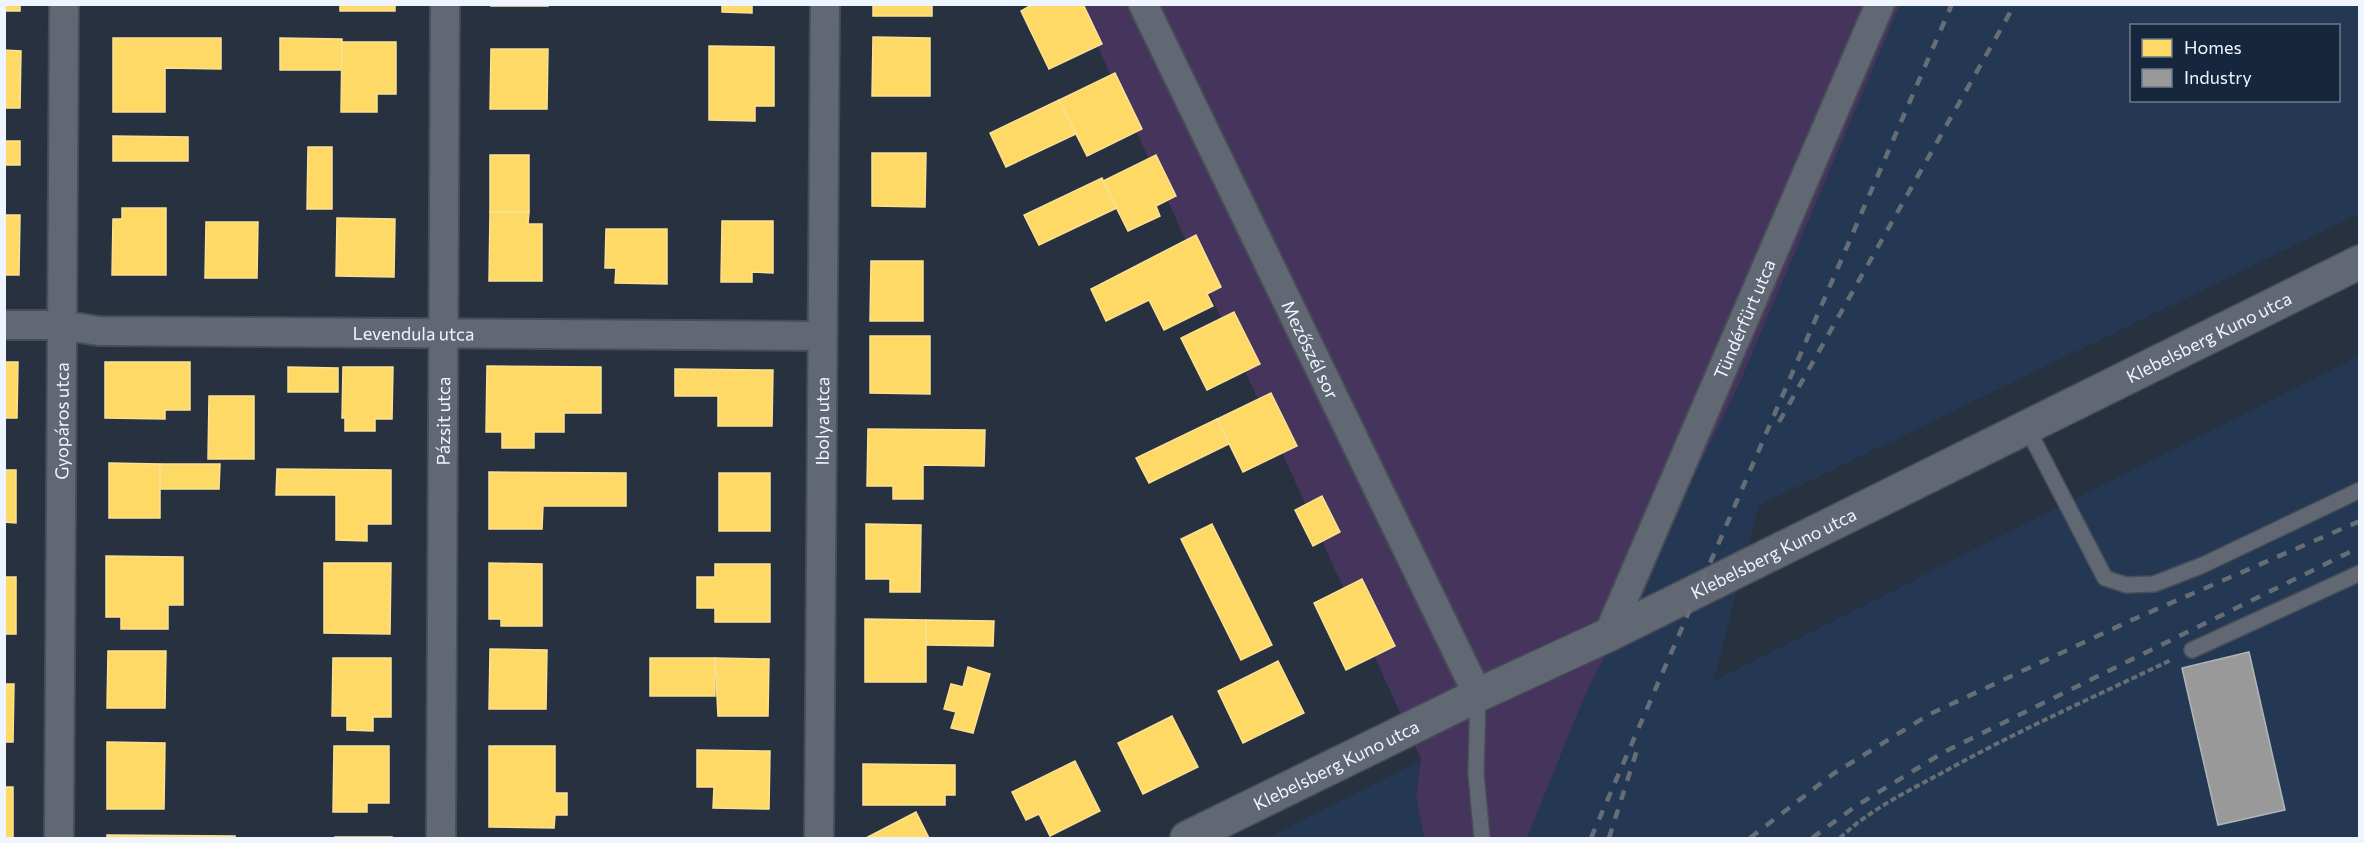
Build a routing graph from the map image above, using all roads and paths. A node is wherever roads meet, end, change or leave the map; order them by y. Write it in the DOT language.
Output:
graph roads {
  1 [pos="64,4"];
  2 [pos="445,4"];
  3 [pos="825,4"];
  4 [pos="1143,4"];
  5 [pos="1880,4"];
  6 [pos="2360,262"];
  7 [pos="4,325"];
  8 [pos="60,325"];
  9 [pos="443,333"];
  10 [pos="822,336"];
  11 [pos="2026,426"];
  12 [pos="2360,490"];
  13 [pos="2360,573"];
  14 [pos="1608,635"];
  15 [pos="2192,650"];
  16 [pos="1478,695"];
  17 [pos="59,838"];
  18 [pos="441,838"];
  19 [pos="819,838"];
  20 [pos="1187,838"];
  21 [pos="1482,838"];
  22 [pos="1840,838"];
  1 -- 8 [label="street, Gyopáros utca"];
  2 -- 9 [label="street, Pázsit utca"];
  3 -- 10 [label="street, Ibolya utca"];
  4 -- 16 [label="street, Mezőszél sor"];
  5 -- 14 [label="street, Tündérfürt utca"];
  6 -- 11 [label="street, Klebelsberg Kuno utca"];
  7 -- 8 [label="street, Levendula utca"];
  8 -- 9 [label="street, Levendula utca"];
  8 -- 17 [label="street, Gyopáros utca"];
  9 -- 10 [label="street, Levendula utca"];
  9 -- 18 [label="street, Pázsit utca"];
  10 -- 19 [label="street, Ibolya utca"];
  11 -- 12 [label="lane"];
  11 -- 14 [label="street, Klebelsberg Kuno utca"];
  13 -- 15 [label="lane"];
  14 -- 16 [label="street, Klebelsberg Kuno utca"];
  15 -- 22 [label="path"];
  16 -- 20 [label="street, Klebelsberg Kuno utca"];
  16 -- 21 [label="lane"];
}
